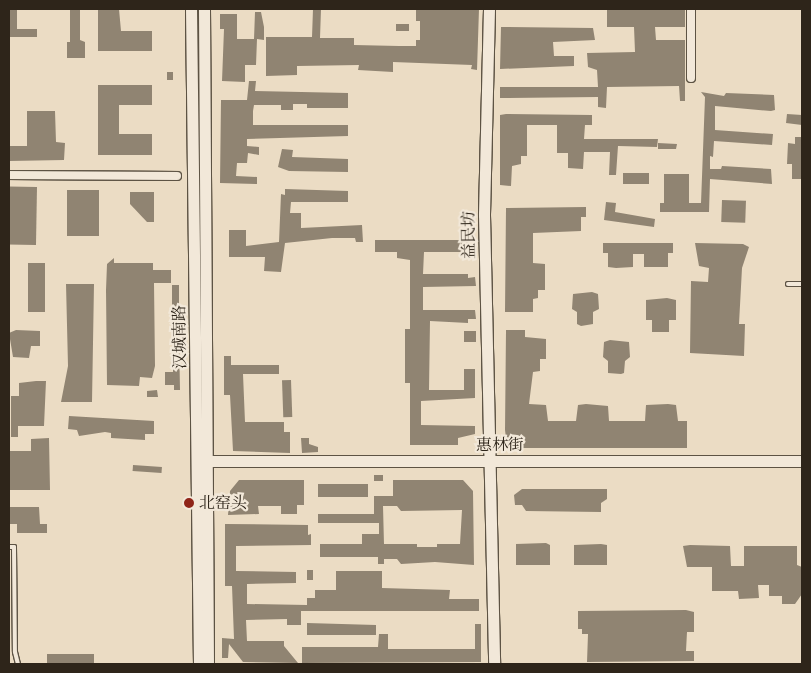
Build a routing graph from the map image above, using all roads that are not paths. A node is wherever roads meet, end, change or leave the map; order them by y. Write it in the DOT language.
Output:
graph roads {
  1 [pos="191,9"];
  2 [pos="204,9"];
  3 [pos="488,9"];
  4 [pos="691,9"];
  5 [pos="691,78"];
  6 [pos="9,175"];
  7 [pos="177,176"];
  8 [pos="788,284"];
  9 [pos="802,284"];
  10 [pos="202,461"];
  11 [pos="490,461"];
  12 [pos="802,461"];
  13 [pos="9,547"];
  14 [pos="18,664"];
  15 [pos="199,664"];
  16 [pos="208,664"];
  17 [pos="494,664"];
  1 -- 10 [label="main road, 汉城南路"];
  2 -- 10 [label="main road, 汉城南路"];
  3 -- 11 [label="main road, 益民坊"];
  4 -- 5 [label="street"];
  6 -- 7 [label="street"];
  8 -- 9 [label="lane"];
  10 -- 11 [label="main road, 惠林街"];
  10 -- 15 [label="main road, 汉城南路"];
  10 -- 16 [label="main road, 汉城南路"];
  11 -- 12 [label="main road, 惠林街"];
  11 -- 17 [label="main road, 益民坊"];
  13 -- 14 [label="lane"];
}
